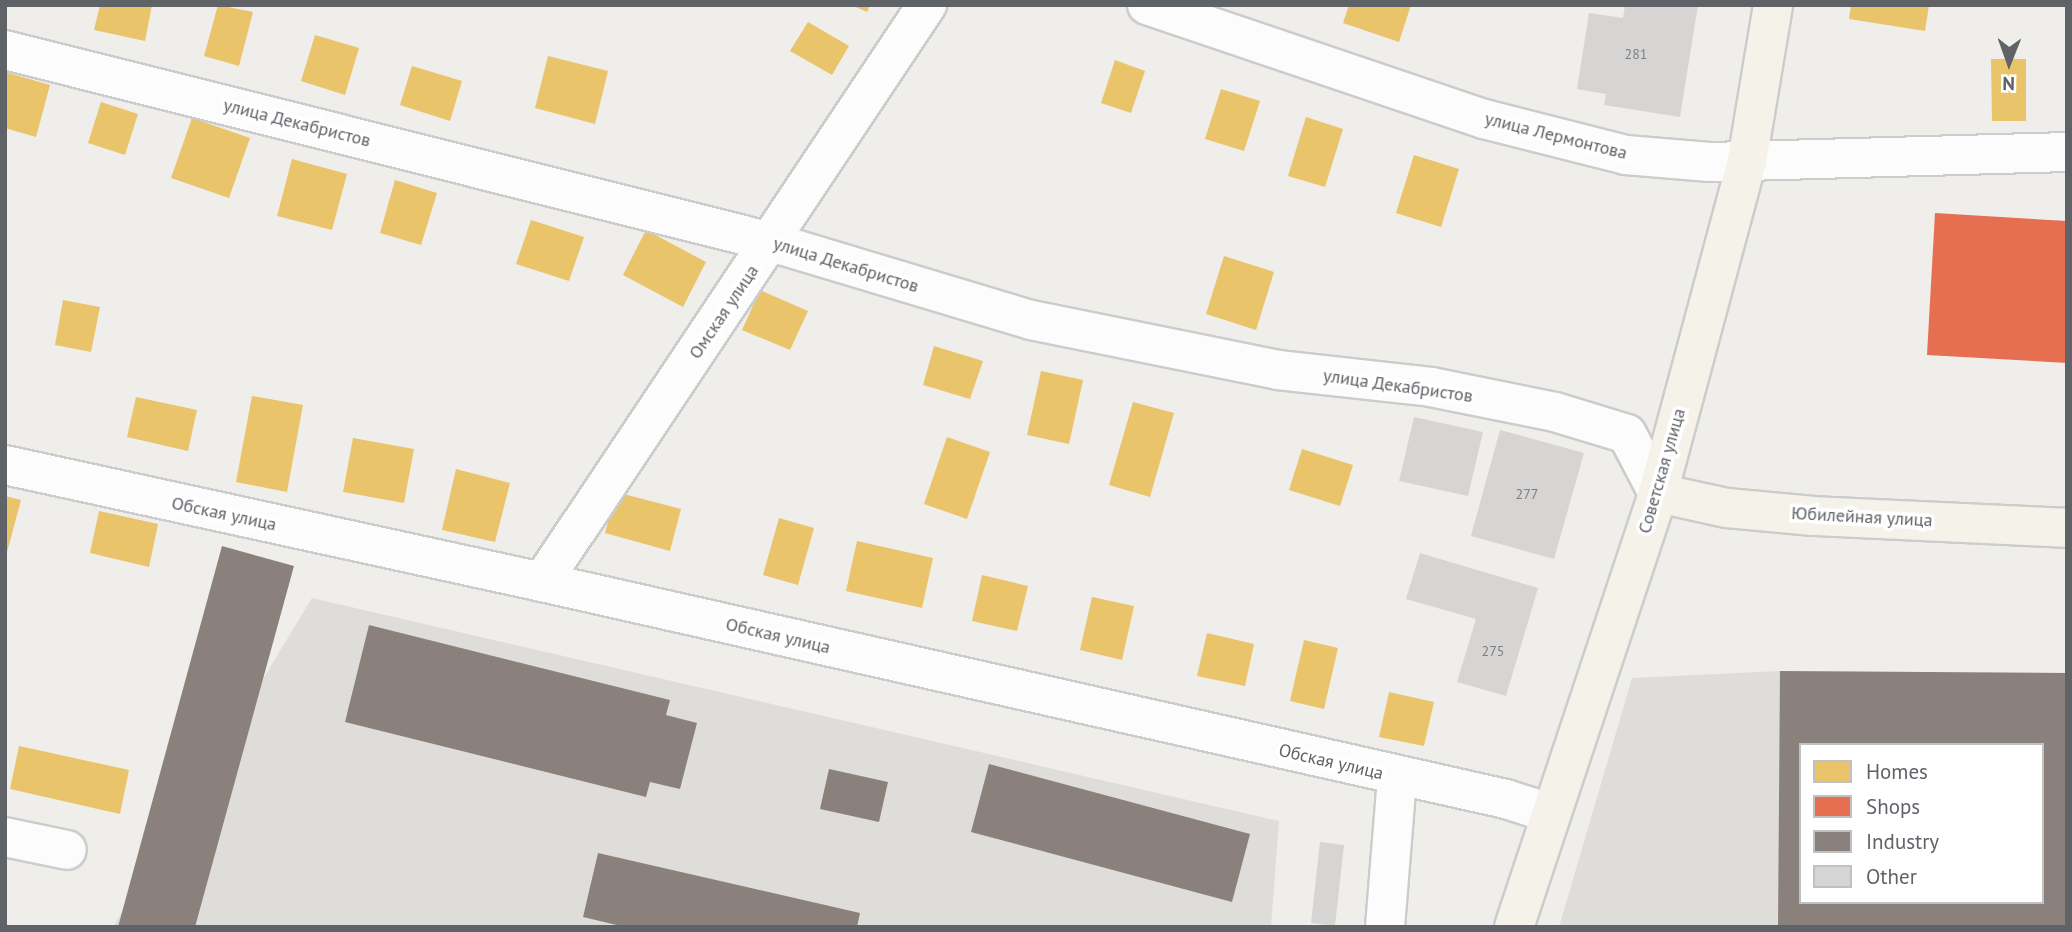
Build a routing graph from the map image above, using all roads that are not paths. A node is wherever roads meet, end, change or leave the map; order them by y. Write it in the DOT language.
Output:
graph roads {
  1 [pos="927,5"];
  2 [pos="1147,5"];
  3 [pos="1773,5"];
  4 [pos="5,50"];
  5 [pos="2067,152"];
  6 [pos="1747,161"];
  7 [pos="771,242"];
  8 [pos="5,465"];
  9 [pos="1658,493"];
  10 [pos="2067,528"];
  11 [pos="542,582"];
  12 [pos="1397,777"];
  13 [pos="1549,813"];
  14 [pos="5,837"];
  15 [pos="67,850"];
  16 [pos="1385,927"];
  17 [pos="1514,927"];
  1 -- 7 [label="street, Омская улица"];
  2 -- 6 [label="street, улица Лермонтова"];
  3 -- 6 [label="main road, Советская улица"];
  4 -- 7 [label="street, улица Декабристов"];
  5 -- 6 [label="street, улица Лермонтова"];
  6 -- 9 [label="main road, Советская улица"];
  7 -- 9 [label="street, улица Декабристов"];
  7 -- 11 [label="street, Омская улица"];
  8 -- 11 [label="street, Обская улица"];
  9 -- 10 [label="main road, Юбилейная улица"];
  9 -- 13 [label="main road, Советская улица"];
  11 -- 12 [label="street, Обская улица"];
  12 -- 13 [label="street, Обская улица"];
  12 -- 16 [label="street"];
  13 -- 17 [label="main road, Советская улица"];
  14 -- 15 [label="street"];
}
